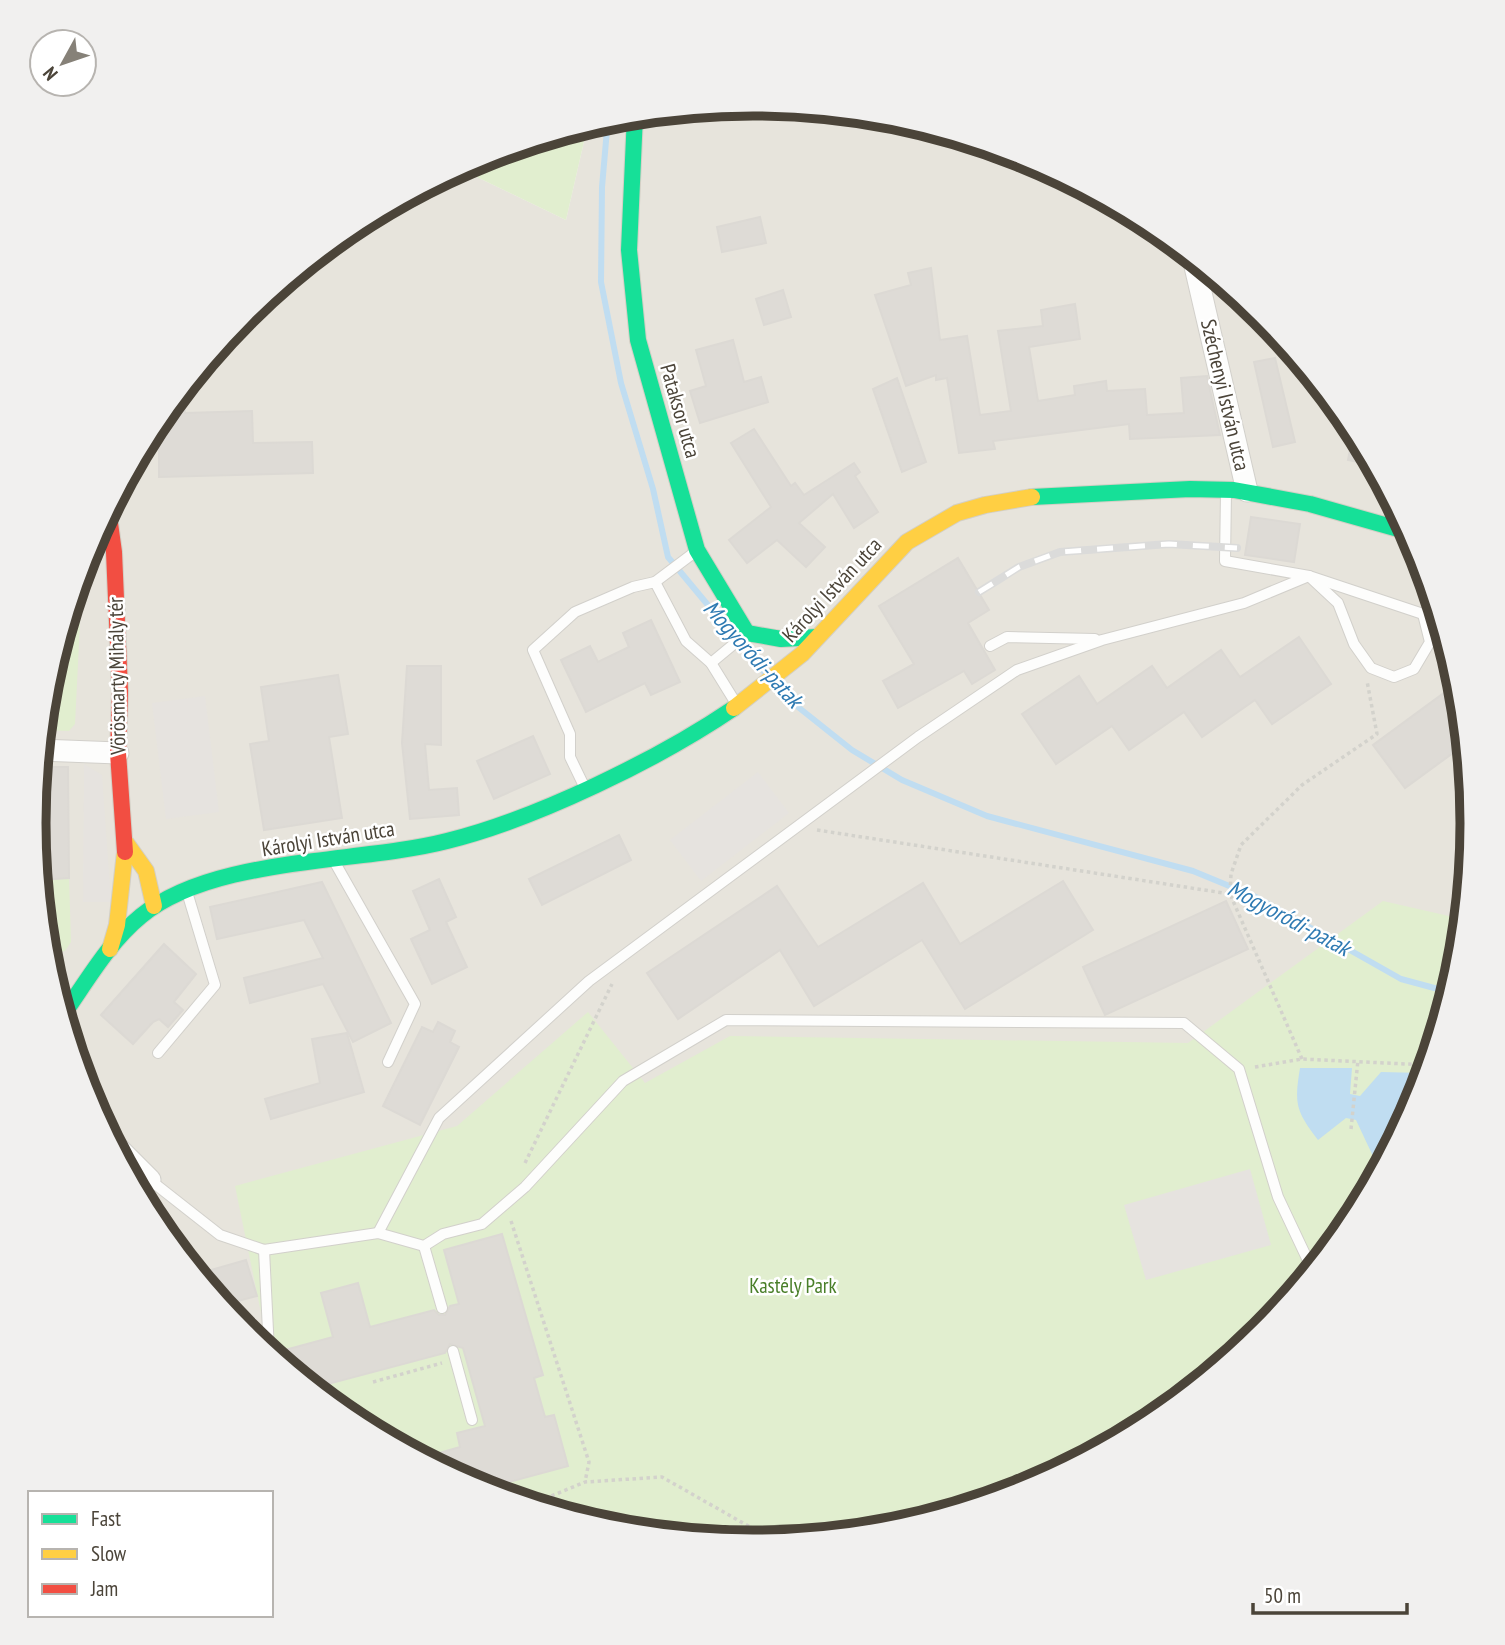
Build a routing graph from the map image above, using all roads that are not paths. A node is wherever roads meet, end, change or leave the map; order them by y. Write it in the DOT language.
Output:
graph roads {
  1 [pos="635,126"];
  2 [pos="1196,272"];
  3 [pos="1237,491"];
  4 [pos="110,527"];
  5 [pos="1395,528"];
  6 [pos="692,554"];
  7 [pos="1309,576"];
  8 [pos="655,582"];
  9 [pos="1423,614"];
  10 [pos="1428,615"];
  11 [pos="745,635"];
  12 [pos="817,637"];
  13 [pos="1102,639"];
  14 [pos="989,646"];
  15 [pos="711,663"];
  16 [pos="737,705"];
  17 [pos="50,751"];
  18 [pos="118,754"];
  19 [pos="584,786"];
  20 [pos="126,844"];
  21 [pos="333,859"];
  22 [pos="124,861"];
  23 [pos="146,871"];
  24 [pos="190,889"];
  25 [pos="154,906"];
  26 [pos="108,953"];
  27 [pos="67,992"];
  28 [pos="79,993"];
  29 [pos="70,1005"];
  30 [pos="158,1053"];
  31 [pos="388,1062"];
  32 [pos="133,1163"];
  33 [pos="150,1180"];
  34 [pos="378,1233"];
  35 [pos="424,1246"];
  36 [pos="264,1250"];
  37 [pos="1308,1260"];
  38 [pos="442,1308"];
  39 [pos="268,1337"];
  40 [pos="454,1355"];
  41 [pos="472,1420"];
  1 -- 6 [label="main road, Pataksor utca"];
  2 -- 3 [label="street, Széchenyi István utca"];
  3 -- 5 [label="main road, Károlyi István utca"];
  3 -- 7 [label="lane"];
  3 -- 12 [label="main road, Károlyi István utca"];
  4 -- 18 [label="main road, Vörösmarty Mihály tér"];
  6 -- 8 [label="lane"];
  6 -- 11 [label="main road, Pataksor utca"];
  7 -- 9 [label="lane"];
  7 -- 9 [label="lane"];
  7 -- 13 [label="lane"];
  8 -- 15 [label="lane"];
  8 -- 19 [label="lane"];
  9 -- 10 [label="lane"];
  11 -- 12 [label="main road"];
  11 -- 15 [label="lane"];
  12 -- 16 [label="main road, Károlyi István utca"];
  13 -- 14 [label="lane"];
  13 -- 34 [label="lane"];
  15 -- 16 [label="lane"];
  16 -- 19 [label="main road, Károlyi István utca"];
  17 -- 18 [label="street"];
  18 -- 20 [label="main road, Vörösmarty Mihály tér"];
  19 -- 21 [label="main road, Károlyi István utca"];
  20 -- 22 [label="main road, Vörösmarty Mihály tér"];
  20 -- 23 [label="main road"];
  21 -- 24 [label="main road, Károlyi István utca"];
  21 -- 31 [label="lane"];
  22 -- 25 [label="main road, Vörösmarty Mihály tér"];
  22 -- 26 [label="main road, Vörösmarty Mihály tér"];
  23 -- 24 [label="main road"];
  23 -- 25 [label="main road"];
  24 -- 25 [label="main road, Károlyi István utca"];
  24 -- 30 [label="lane"];
  25 -- 26 [label="main road"];
  26 -- 28 [label="main road"];
  27 -- 28 [label="street"];
  28 -- 29 [label="main road"];
  32 -- 33 [label="street"];
  33 -- 36 [label="lane"];
  34 -- 35 [label="lane"];
  34 -- 36 [label="lane"];
  35 -- 37 [label="lane"];
  35 -- 38 [label="lane"];
  36 -- 39 [label="lane"];
  40 -- 41 [label="lane"];
}
